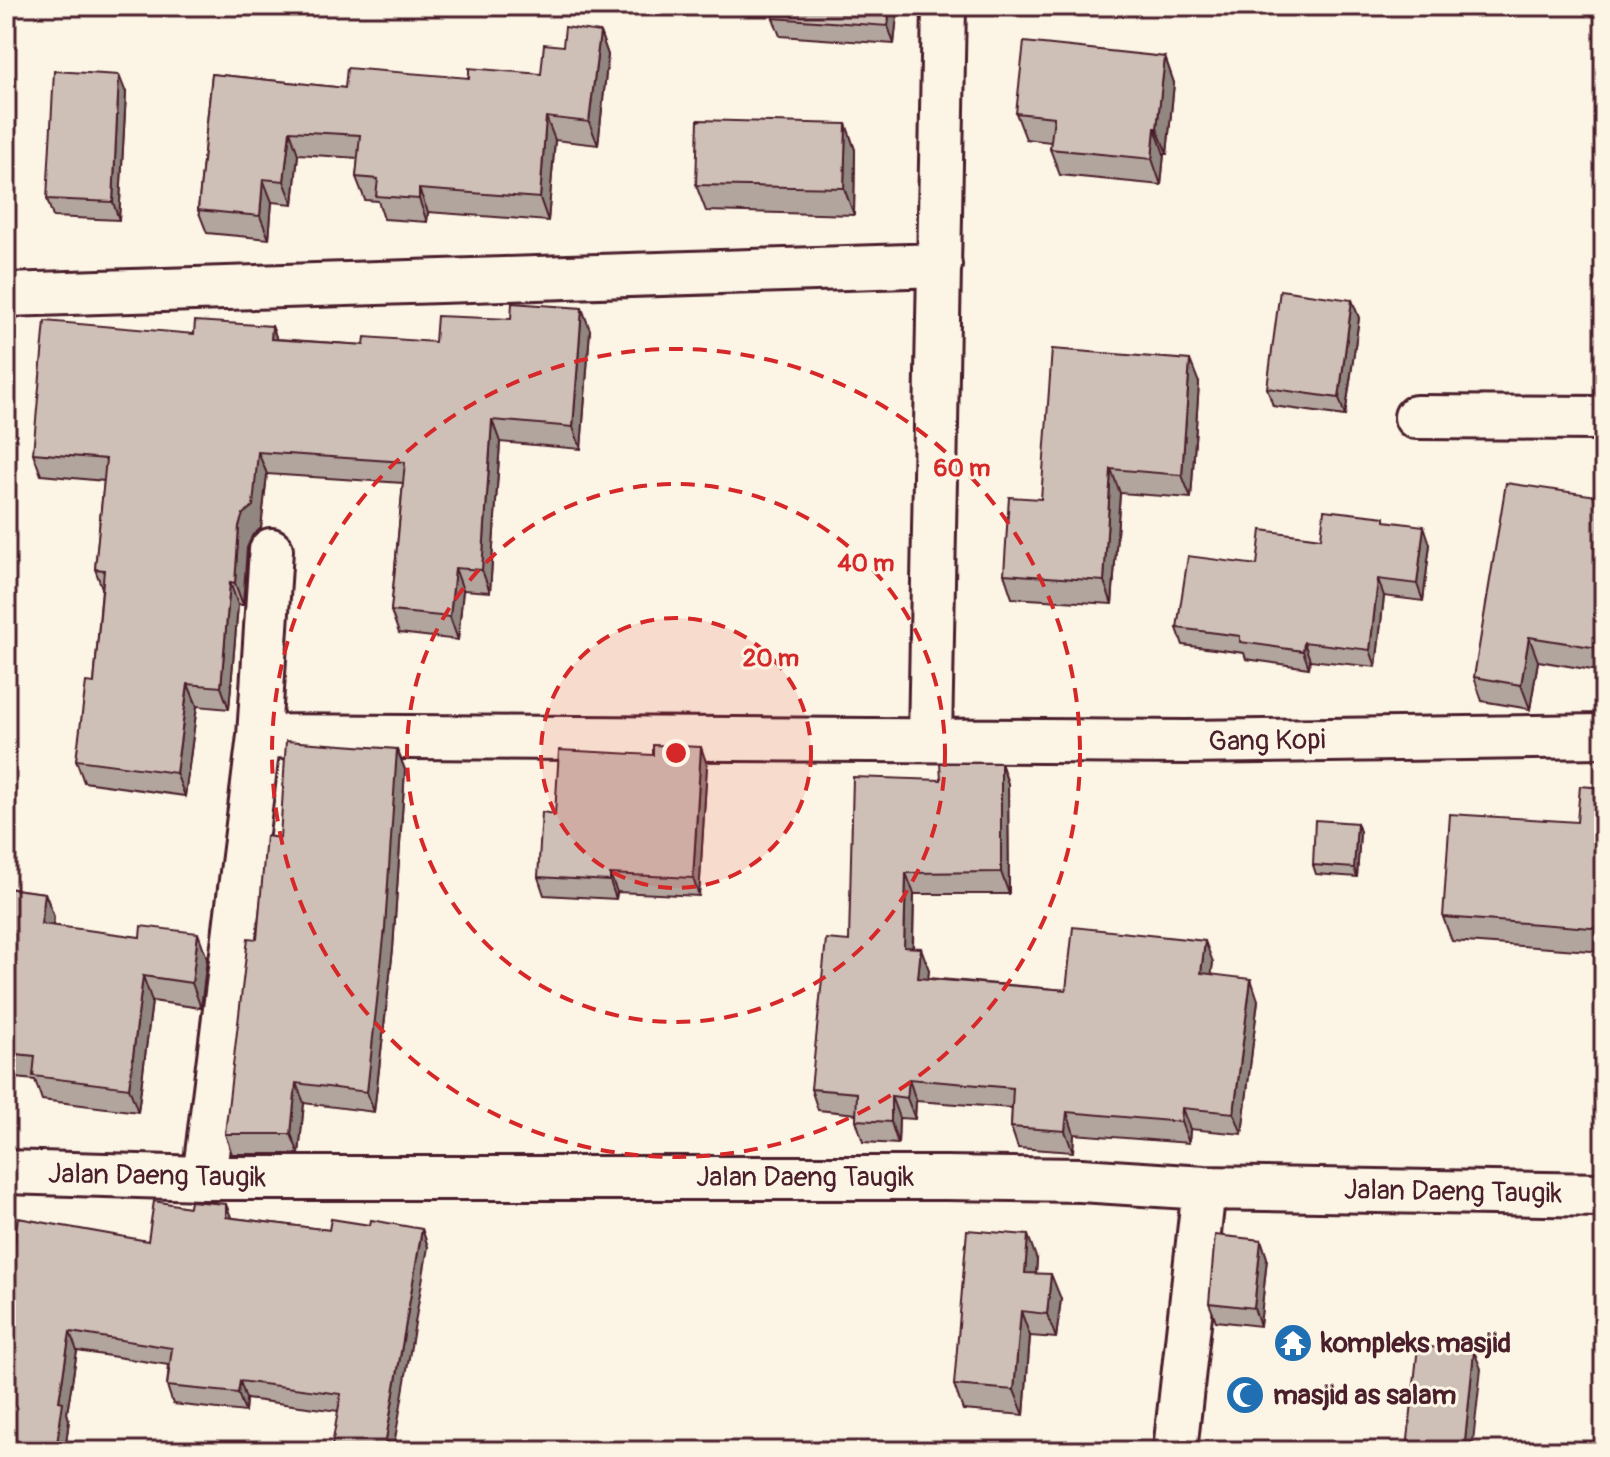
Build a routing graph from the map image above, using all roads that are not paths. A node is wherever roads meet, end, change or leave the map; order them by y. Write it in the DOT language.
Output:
graph roads {
  1 [pos="944,6"];
  2 [pos="940,265"];
  3 [pos="6,295"];
  4 [pos="1416,417"];
  5 [pos="1604,418"];
  6 [pos="271,550"];
  7 [pos="259,736"];
  8 [pos="1604,736"];
  9 [pos="930,739"];
  10 [pos="6,1172"];
  11 [pos="204,1178"];
  12 [pos="1204,1188"];
  13 [pos="1604,1195"];
  14 [pos="1175,1451"];
  1 -- 2 [label="street"];
  2 -- 3 [label="street"];
  2 -- 9 [label="street"];
  4 -- 5 [label="street"];
  6 -- 7 [label="street"];
  7 -- 9 [label="street, Gang Kopi"];
  7 -- 11 [label="street"];
  8 -- 9 [label="street, Gang Kopi"];
  10 -- 11 [label="street, Jalan Daeng Taugik"];
  11 -- 12 [label="street, Jalan Daeng Taugik"];
  12 -- 13 [label="street, Jalan Daeng Taugik"];
  12 -- 14 [label="street"];
}
